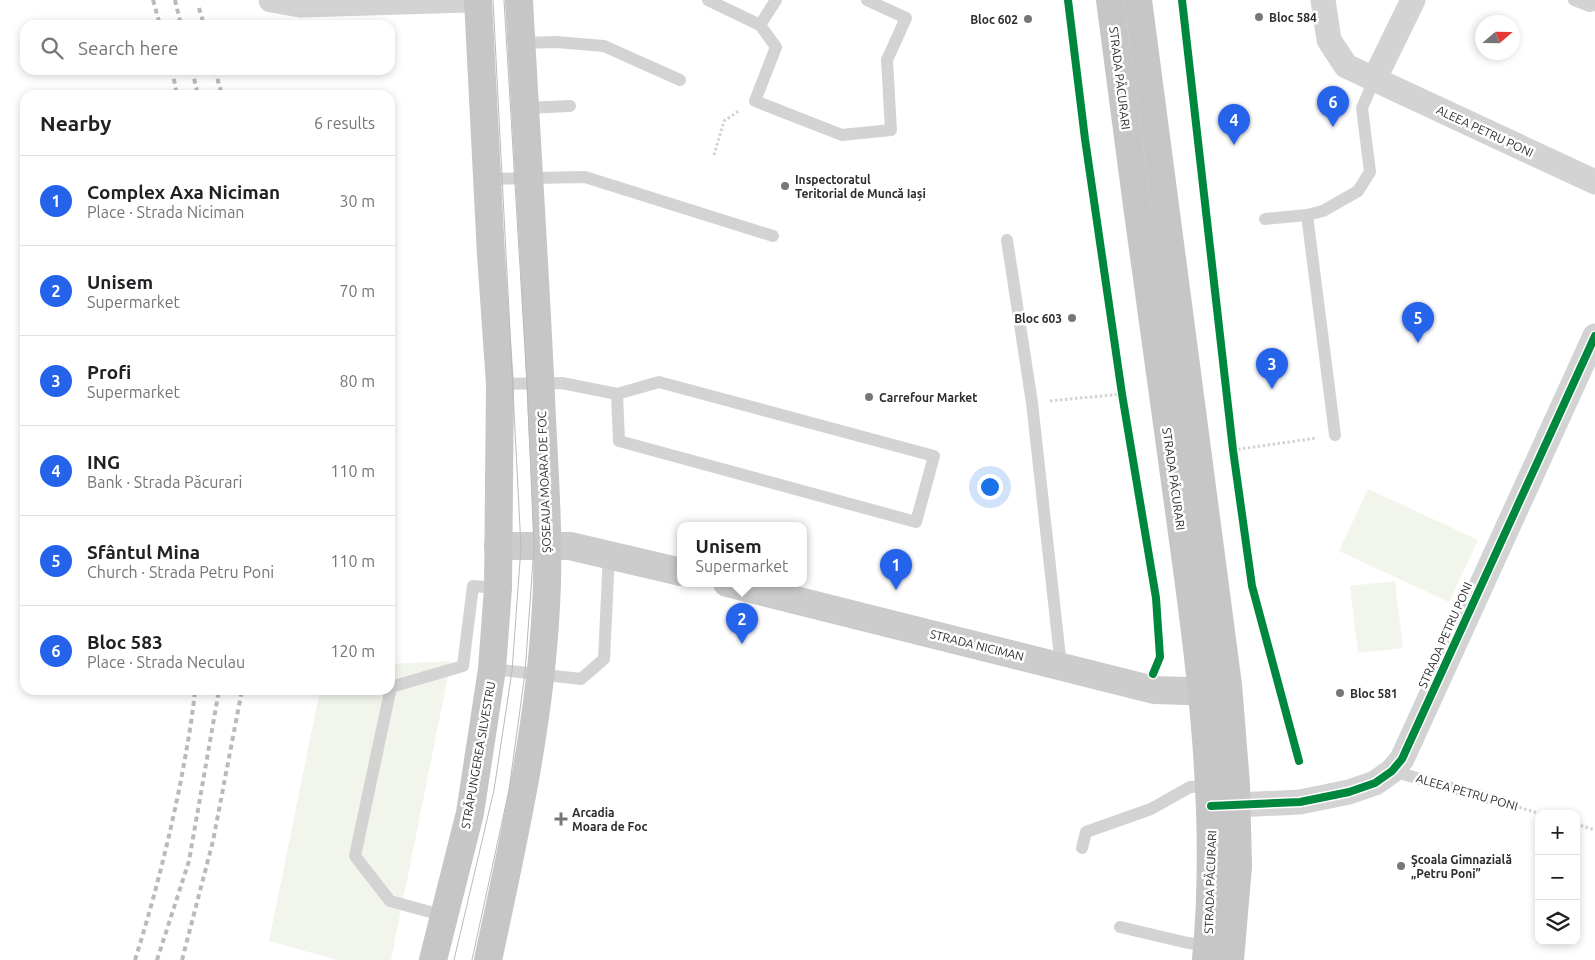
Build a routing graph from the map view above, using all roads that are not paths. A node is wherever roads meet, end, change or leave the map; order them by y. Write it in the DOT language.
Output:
graph roads {
  1 [pos="271,0"];
  2 [pos="469,0"];
  3 [pos="478,0"];
  4 [pos="519,0"];
  5 [pos="708,0"];
  6 [pos="776,0"];
  7 [pos="867,0"];
  8 [pos="1110,0"];
  9 [pos="1138,0"];
  10 [pos="1322,0"];
  11 [pos="1413,0"];
  12 [pos="1574,0"];
  13 [pos="1595,5"];
  14 [pos="760,25"];
  15 [pos="522,43"];
  16 [pos="680,80"];
  17 [pos="1374,80"];
  18 [pos="570,106"];
  19 [pos="526,108"];
  20 [pos="529,178"];
  21 [pos="487,179"];
  22 [pos="1595,182"];
  23 [pos="1307,215"];
  24 [pos="1265,218"];
  25 [pos="773,236"];
  26 [pos="1007,240"];
  27 [pos="1595,336"];
  28 [pos="540,383"];
  29 [pos="500,384"];
  30 [pos="617,394"];
  31 [pos="1335,435"];
  32 [pos="498,546"];
  33 [pos="547,546"];
  34 [pos="609,554"];
  35 [pos="677,571"];
  36 [pos="746,587"];
  37 [pos="498,588"];
  38 [pos="1061,666"];
  39 [pos="492,669"];
  40 [pos="540,674"];
  41 [pos="1228,685"];
  42 [pos="395,686"];
  43 [pos="1200,689"];
  44 [pos="390,695"];
  45 [pos="1392,771"];
  46 [pos="1223,795"];
  47 [pos="1488,798"];
  48 [pos="1082,848"];
  49 [pos="444,916"];
  50 [pos="1120,927"];
  51 [pos="1207,952"];
  52 [pos="433,960"];
  53 [pos="488,960"];
  54 [pos="1230,960"];
  1 -- 2 [label="street"];
  3 -- 21 [label="main road"];
  4 -- 15 [label="main road, ȘOSEAUA MOARA DE FOC"];
  5 -- 14 [label="lane"];
  6 -- 14 [label="lane"];
  7 -- 14 [label="lane"];
  8 -- 43 [label="main road, STRADA PĂCURARI"];
  9 -- 41 [label="main road, STRADA PĂCURARI"];
  10 -- 17 [label="street, ALEEA PETRU PONI"];
  11 -- 17 [label="street"];
  12 -- 13 [label="lane"];
  15 -- 16 [label="lane"];
  15 -- 19 [label="main road, ȘOSEAUA MOARA DE FOC"];
  17 -- 22 [label="street, ALEEA PETRU PONI"];
  17 -- 23 [label="lane"];
  18 -- 19 [label="lane"];
  19 -- 20 [label="main road, ȘOSEAUA MOARA DE FOC"];
  20 -- 21 [label="lane"];
  20 -- 25 [label="lane"];
  20 -- 28 [label="main road, ȘOSEAUA MOARA DE FOC"];
  21 -- 29 [label="main road"];
  23 -- 24 [label="lane"];
  23 -- 31 [label="lane"];
  26 -- 38 [label="lane"];
  27 -- 45 [label="street, STRADA PETRU PONI"];
  28 -- 29 [label="lane"];
  28 -- 30 [label="lane"];
  28 -- 33 [label="main road, ȘOSEAUA MOARA DE FOC"];
  29 -- 32 [label="main road"];
  30 -- 30 [label="lane"];
  32 -- 33 [label="street"];
  32 -- 37 [label="main road, STRĂPUNGEREA SILVESTRU"];
  33 -- 34 [label="street"];
  33 -- 40 [label="main road, ȘOSEAUA MOARA DE FOC"];
  34 -- 35 [label="street"];
  34 -- 40 [label="lane"];
  36 -- 38 [label="street, STRADA NICIMAN"];
  37 -- 39 [label="main road, STRĂPUNGEREA SILVESTRU"];
  37 -- 42 [label="lane"];
  38 -- 43 [label="street, STRADA NICIMAN"];
  39 -- 40 [label="lane"];
  39 -- 49 [label="main road, STRĂPUNGEREA SILVESTRU"];
  40 -- 53 [label="main road, ȘOSEAUA MOARA DE FOC"];
  41 -- 43 [label="street, STRADA NICIMAN"];
  41 -- 46 [label="main road, STRADA PĂCURARI"];
  43 -- 46 [label="main road, STRADA PĂCURARI"];
  44 -- 49 [label="lane"];
  45 -- 46 [label="street, STRADA PETRU PONI"];
  45 -- 47 [label="lane, ALEEA PETRU PONI"];
  46 -- 48 [label="lane"];
  46 -- 51 [label="main road, STRADA PĂCURARI"];
  46 -- 54 [label="main road, STRADA PĂCURARI"];
  49 -- 52 [label="main road, STRĂPUNGEREA SILVESTRU"];
  50 -- 51 [label="lane"];
}
